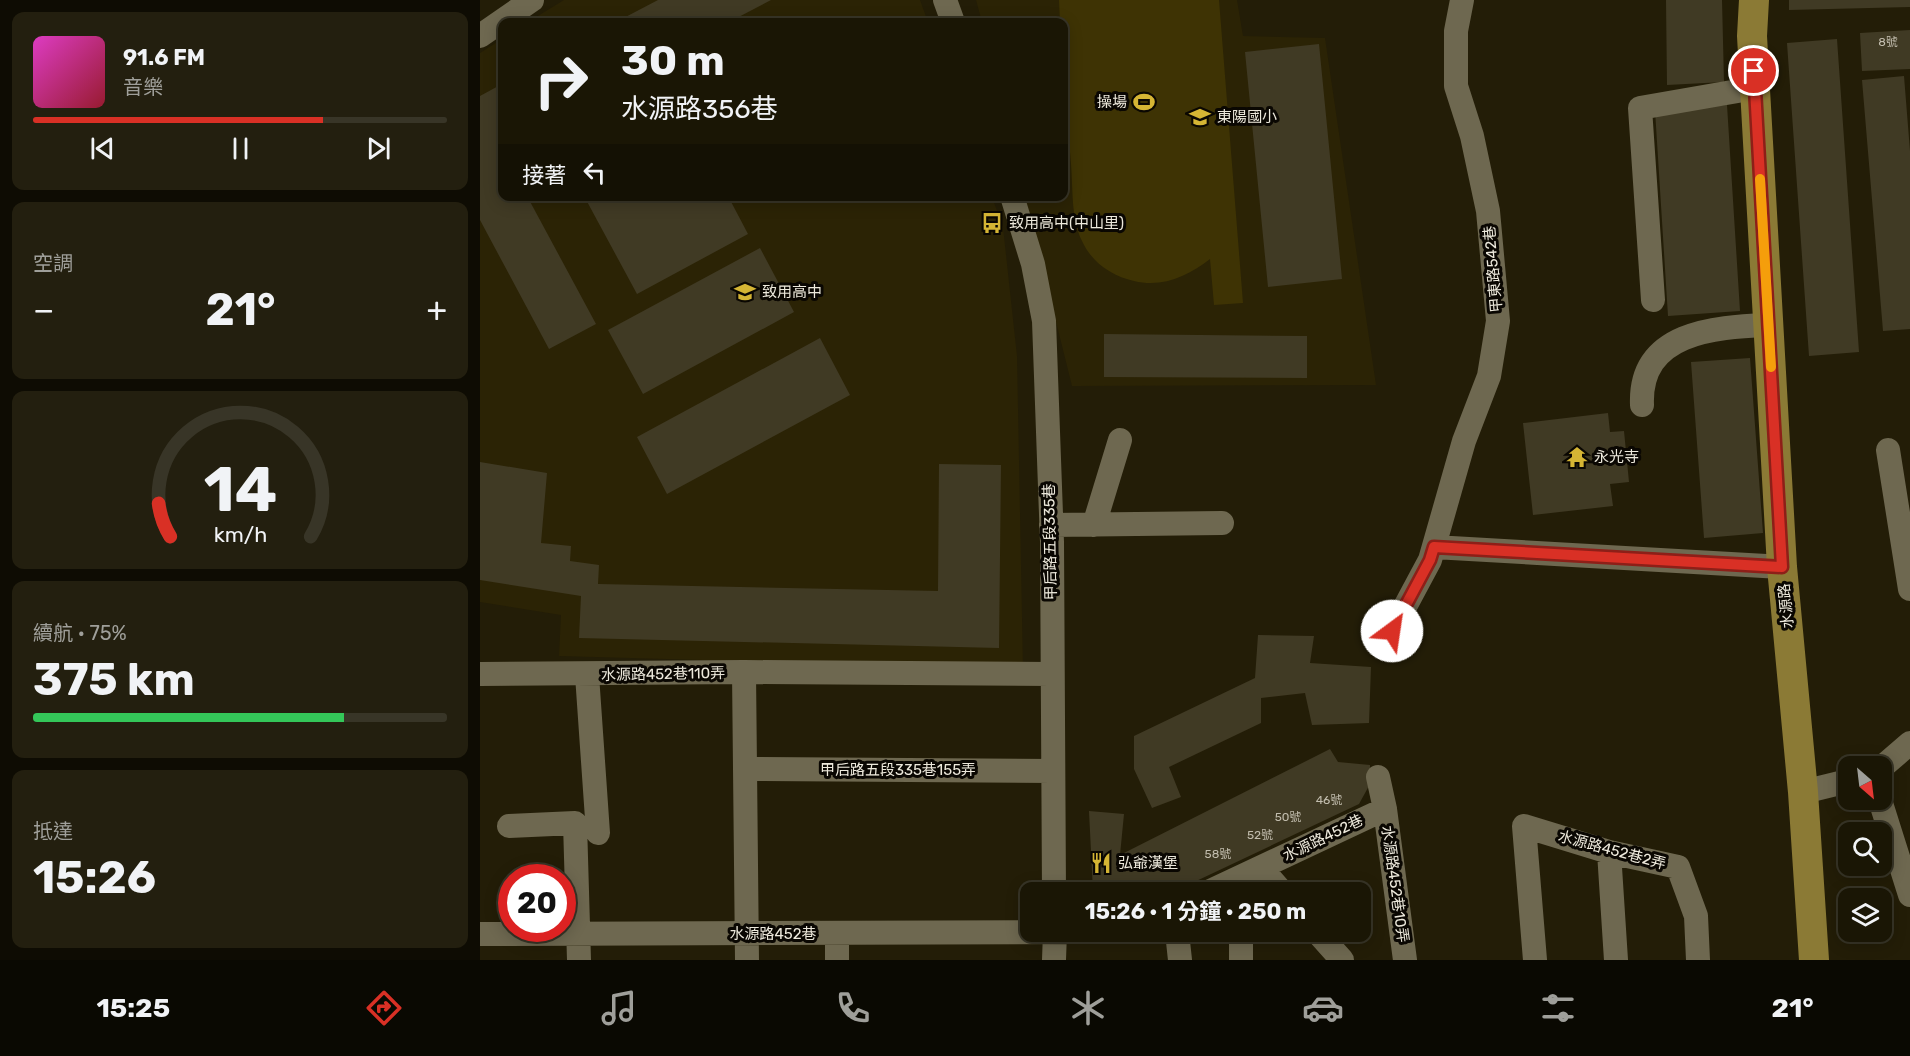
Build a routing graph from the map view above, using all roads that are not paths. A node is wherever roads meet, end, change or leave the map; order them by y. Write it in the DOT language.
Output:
graph roads {
  1 [pos="532,0"];
  2 [pos="945,0"];
  3 [pos="1462,0"];
  4 [pos="1754,0"];
  5 [pos="506,18"];
  6 [pos="951,18"];
  7 [pos="498,24"];
  8 [pos="480,36"];
  9 [pos="1755,88"];
  10 [pos="1014,201"];
  11 [pos="1653,300"];
  12 [pos="1768,325"];
  13 [pos="1642,405"];
  14 [pos="1120,440"];
  15 [pos="1888,450"];
  16 [pos="1222,523"];
  17 [pos="1051,525"];
  18 [pos="1094,525"];
  19 [pos="1434,547"];
  20 [pos="1782,567"];
  21 [pos="1910,589"];
  22 [pos="1392,631"];
  23 [pos="744,672"];
  24 [pos="480,674"];
  25 [pos="1051,674"];
  26 [pos="587,675"];
  27 [pos="1910,743"];
  28 [pos="1892,759"];
  29 [pos="745,769"];
  30 [pos="1052,771"];
  31 [pos="1378,777"];
  32 [pos="1838,783"];
  33 [pos="1803,792"];
  34 [pos="1385,809"];
  35 [pos="1883,810"];
  36 [pos="509,826"];
  37 [pos="598,833"];
  38 [pos="1609,852"];
  39 [pos="1248,879"];
  40 [pos="1054,882"];
  41 [pos="1910,895"];
  42 [pos="1020,932"];
  43 [pos="480,934"];
  44 [pos="747,934"];
  45 [pos="837,934"];
  46 [pos="579,935"];
  47 [pos="1057,942"];
  48 [pos="1178,942"];
  49 [pos="1241,942"];
  50 [pos="1323,944"];
  51 [pos="579,960"];
  52 [pos="747,960"];
  53 [pos="837,960"];
  54 [pos="1054,960"];
  55 [pos="1180,960"];
  56 [pos="1241,960"];
  57 [pos="1342,960"];
  58 [pos="1405,960"];
  59 [pos="1535,960"];
  60 [pos="1616,960"];
  61 [pos="1698,960"];
  62 [pos="1814,960"];
  1 -- 5 [label="street"];
  2 -- 6 [label="street"];
  3 -- 19 [label="street, 甲東路542巷"];
  4 -- 9 [label="main road, 水源路"];
  7 -- 8 [label="street"];
  9 -- 11 [label="street"];
  9 -- 12 [label="main road, 水源路"];
  10 -- 17 [label="street, 甲后路五段335巷"];
  12 -- 13 [label="street"];
  12 -- 20 [label="main road, 水源路"];
  14 -- 18 [label="street"];
  15 -- 21 [label="street"];
  16 -- 18 [label="street"];
  17 -- 18 [label="street"];
  17 -- 25 [label="street, 甲后路五段335巷"];
  19 -- 20 [label="street"];
  19 -- 22 [label="street, 甲東路542巷"];
  20 -- 33 [label="main road, 水源路"];
  23 -- 25 [label="street"];
  23 -- 26 [label="street, 水源路452巷110弄"];
  23 -- 29 [label="street, 水源路452巷110弄"];
  24 -- 26 [label="street"];
  25 -- 30 [label="street, 甲后路五段335巷"];
  26 -- 37 [label="street, 水源路452巷110弄"];
  27 -- 28 [label="street"];
  29 -- 30 [label="street, 甲后路五段335巷155弄"];
  29 -- 44 [label="street, 水源路452巷110弄"];
  30 -- 40 [label="street, 甲后路五段335巷"];
  31 -- 34 [label="street, 水源路452巷10弄"];
  32 -- 33 [label="street"];
  33 -- 62 [label="main road, 水源路"];
  34 -- 39 [label="street, 水源路452巷"];
  34 -- 58 [label="street, 水源路452巷10弄"];
  35 -- 41 [label="street"];
  36 -- 46 [label="street"];
  38 -- 59 [label="street, 水源路452巷2弄"];
  38 -- 60 [label="street"];
  38 -- 61 [label="street, 水源路452巷2弄"];
  42 -- 45 [label="street, 水源路452巷"];
  43 -- 46 [label="street, 水源路452巷"];
  44 -- 45 [label="street, 水源路452巷"];
  44 -- 46 [label="street, 水源路452巷"];
  44 -- 52 [label="street, 水源路452巷110弄"];
  45 -- 53 [label="street"];
  46 -- 51 [label="street"];
  47 -- 54 [label="street"];
  48 -- 55 [label="street"];
  49 -- 56 [label="street"];
  50 -- 57 [label="street"];
}
